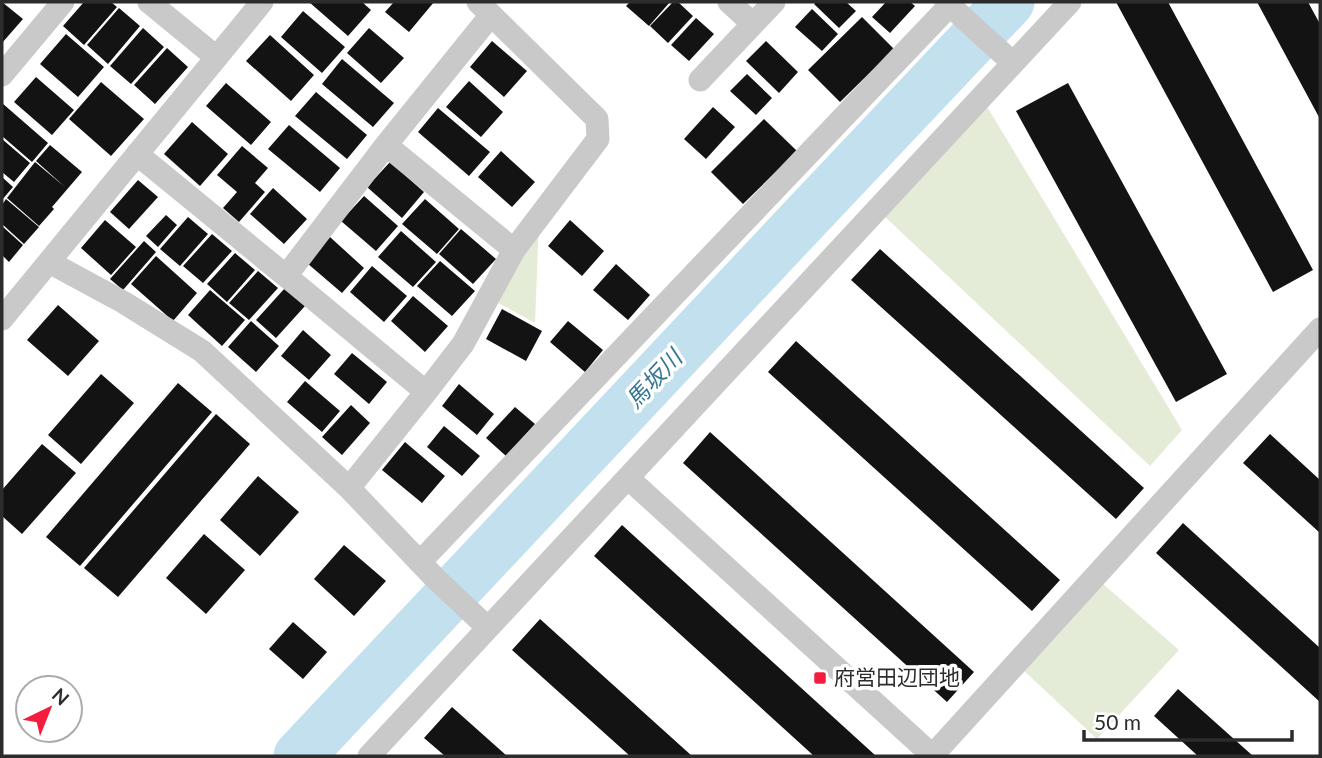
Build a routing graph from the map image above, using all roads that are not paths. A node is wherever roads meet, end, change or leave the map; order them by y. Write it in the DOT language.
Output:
graph roads {
  1 [pos="63,2"];
  2 [pos="149,2"];
  3 [pos="262,2"];
  4 [pos="729,2"];
  5 [pos="774,2"];
  6 [pos="1070,2"];
  7 [pos="953,7"];
  8 [pos="485,8"];
  9 [pos="753,24"];
  10 [pos="1004,55"];
  11 [pos="216,57"];
  12 [pos="2,75"];
  13 [pos="700,80"];
  14 [pos="386,145"];
  15 [pos="137,154"];
  16 [pos="514,250"];
  17 [pos="48,262"];
  18 [pos="286,276"];
  19 [pos="2,319"];
  20 [pos="1320,329"];
  21 [pos="426,392"];
  22 [pos="628,478"];
  23 [pos="349,488"];
  24 [pos="428,570"];
  25 [pos="483,624"];
  26 [pos="369,756"];
  27 [pos="932,756"];
  1 -- 12 [label="street"];
  2 -- 11 [label="street"];
  3 -- 11 [label="street"];
  4 -- 9 [label="street"];
  5 -- 9 [label="street"];
  6 -- 10 [label="street"];
  7 -- 10 [label="street"];
  7 -- 24 [label="street"];
  8 -- 14 [label="street"];
  8 -- 16 [label="street"];
  9 -- 13 [label="street"];
  10 -- 22 [label="street"];
  11 -- 15 [label="street"];
  14 -- 16 [label="street"];
  14 -- 18 [label="street"];
  15 -- 17 [label="street"];
  15 -- 18 [label="street"];
  16 -- 21 [label="street"];
  17 -- 19 [label="street"];
  17 -- 23 [label="street"];
  18 -- 21 [label="street"];
  20 -- 27 [label="street"];
  21 -- 23 [label="street"];
  22 -- 25 [label="street"];
  22 -- 27 [label="street"];
  23 -- 24 [label="street"];
  24 -- 25 [label="street"];
  25 -- 26 [label="street"];
}
